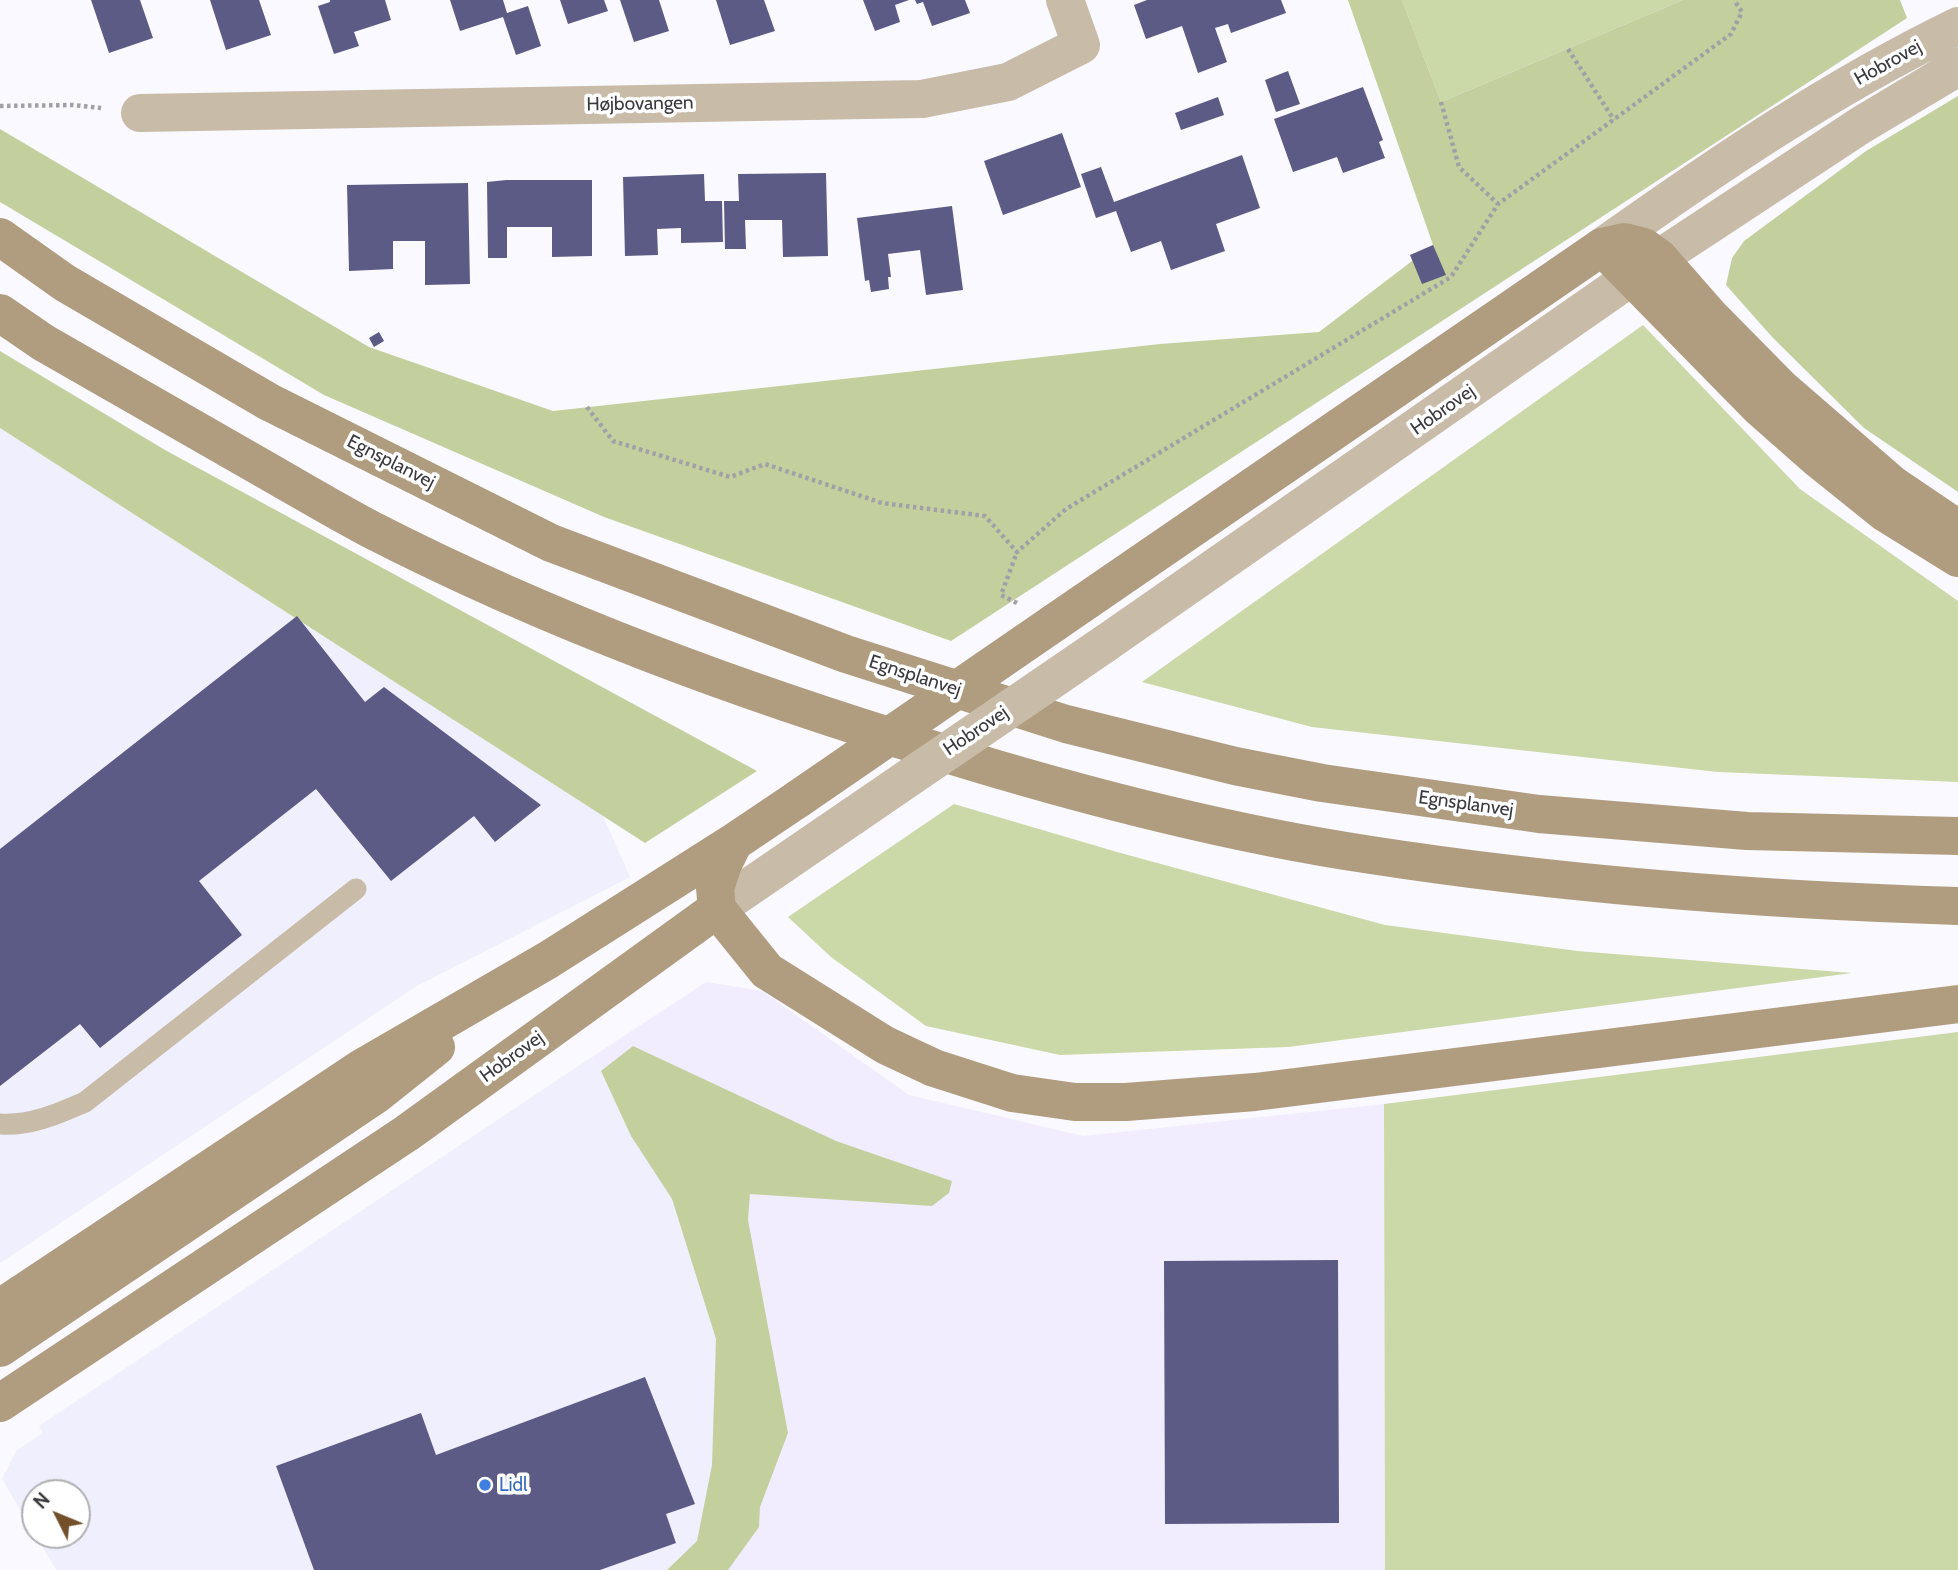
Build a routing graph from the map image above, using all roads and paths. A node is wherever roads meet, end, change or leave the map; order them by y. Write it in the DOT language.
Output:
graph roads {
  1 [pos="1065,0"];
  2 [pos="1734,0"];
  3 [pos="1958,26"];
  4 [pos="1568,49"];
  5 [pos="1958,67"];
  6 [pos="1441,102"];
  7 [pos="0,106"];
  8 [pos="140,113"];
  9 [pos="1614,120"];
  10 [pos="1498,204"];
  11 [pos="0,237"];
  12 [pos="1602,247"];
  13 [pos="1645,268"];
  14 [pos="0,313"];
  15 [pos="587,407"];
  16 [pos="1958,529"];
  17 [pos="1017,552"];
  18 [pos="1958,558"];
  19 [pos="1001,595"];
  20 [pos="1958,836"];
  21 [pos="734,842"];
  22 [pos="356,889"];
  23 [pos="1958,906"];
  24 [pos="717,909"];
  25 [pos="548,960"];
  26 [pos="1958,1004"];
  27 [pos="0,1124"];
  28 [pos="0,1308"];
  29 [pos="0,1348"];
  30 [pos="0,1403"];
  1 -- 8 [label="street, Højbovangen"];
  2 -- 9 [label="path"];
  3 -- 12 [label="street, Hobrovej"];
  4 -- 9 [label="path"];
  5 -- 13 [label="street, Hobrovej"];
  6 -- 10 [label="path"];
  7 -- 8 [label="path"];
  9 -- 10 [label="path"];
  10 -- 17 [label="path"];
  11 -- 20 [label="main road, Egnsplanvej"];
  12 -- 13 [label="main road"];
  12 -- 21 [label="main road, Hobrovej, bridge"];
  13 -- 16 [label="main road"];
  13 -- 18 [label="main road"];
  13 -- 24 [label="street, Hobrovej, bridge"];
  14 -- 23 [label="main road"];
  15 -- 17 [label="path"];
  17 -- 19 [label="path"];
  21 -- 24 [label="main road"];
  21 -- 25 [label="main road, Hobrovej"];
  22 -- 27 [label="lane"];
  24 -- 26 [label="main road"];
  24 -- 30 [label="main road, Hobrovej"];
  25 -- 28 [label="main road, Hobrovej"];
  25 -- 29 [label="main road"];
}
